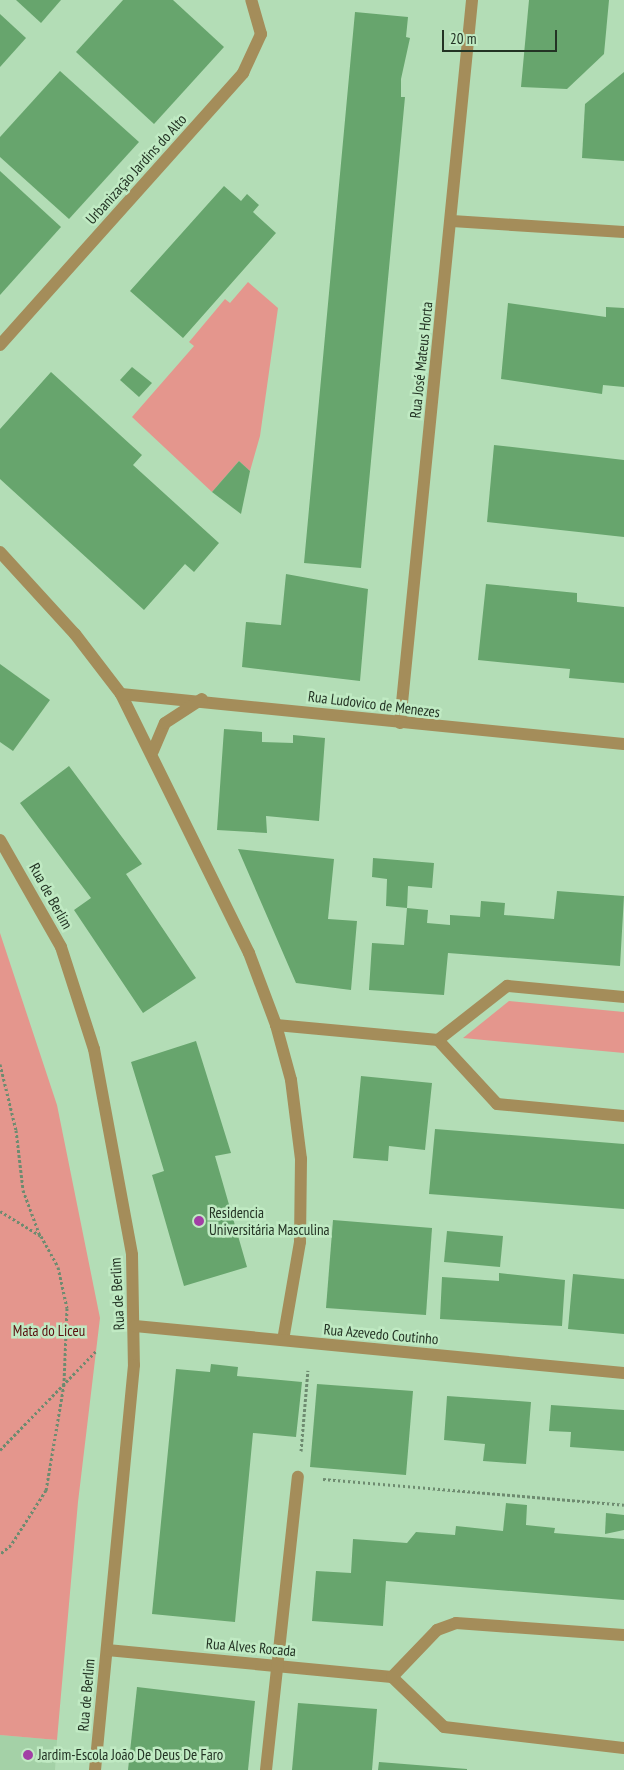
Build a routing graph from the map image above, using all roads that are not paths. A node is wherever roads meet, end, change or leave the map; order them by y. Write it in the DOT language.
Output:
graph roads {
  1 [pos="251,0"];
  2 [pos="472,0"];
  3 [pos="452,221"];
  4 [pos="624,232"];
  5 [pos="0,346"];
  6 [pos="0,552"];
  7 [pos="121,694"];
  8 [pos="202,699"];
  9 [pos="400,723"];
  10 [pos="624,744"];
  11 [pos="153,751"];
  12 [pos="0,840"];
  13 [pos="624,997"];
  14 [pos="276,1025"];
  15 [pos="438,1040"];
  16 [pos="624,1116"];
  17 [pos="135,1326"];
  18 [pos="283,1340"];
  19 [pos="624,1373"];
  20 [pos="298,1477"];
  21 [pos="624,1635"];
  22 [pos="107,1650"];
  23 [pos="279,1666"];
  24 [pos="392,1677"];
  25 [pos="624,1748"];
  26 [pos="95,1770"];
  27 [pos="266,1770"];
  1 -- 5 [label="street, Urbanização Jardins do Alto"];
  2 -- 3 [label="street, Rua José Mateus Horta"];
  3 -- 4 [label="street"];
  3 -- 9 [label="street, Rua José Mateus Horta"];
  6 -- 7 [label="street"];
  7 -- 8 [label="street, Rua Ludovico de Menezes"];
  7 -- 11 [label="street"];
  8 -- 9 [label="street, Rua Ludovico de Menezes"];
  8 -- 11 [label="street"];
  9 -- 10 [label="street, Rua Ludovico de Menezes"];
  11 -- 14 [label="street"];
  12 -- 17 [label="street, Rua de Berlim"];
  13 -- 15 [label="street"];
  14 -- 15 [label="street"];
  14 -- 18 [label="street"];
  15 -- 16 [label="street"];
  17 -- 18 [label="street, Rua Azevedo Coutinho"];
  17 -- 22 [label="street, Rua de Berlim"];
  18 -- 19 [label="street, Rua Azevedo Coutinho"];
  20 -- 23 [label="street"];
  21 -- 24 [label="street"];
  22 -- 23 [label="street, Rua Alves Rocada"];
  22 -- 26 [label="street, Rua de Berlim"];
  23 -- 24 [label="street, Rua Alves Rocada"];
  23 -- 27 [label="street"];
  24 -- 25 [label="street"];
}
